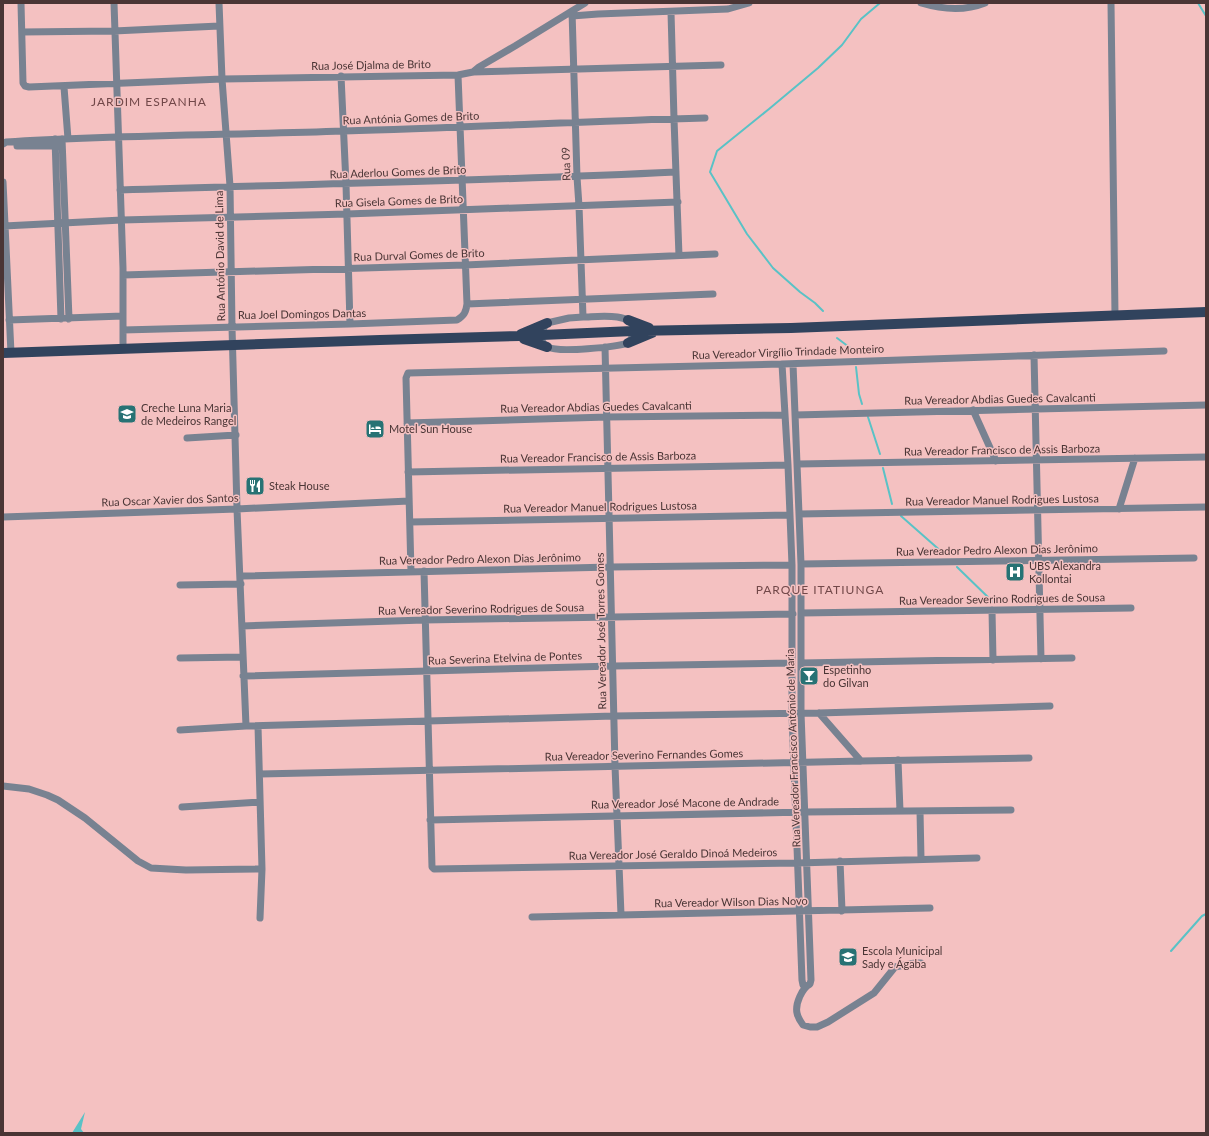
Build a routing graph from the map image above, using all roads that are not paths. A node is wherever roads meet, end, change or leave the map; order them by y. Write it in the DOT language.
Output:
graph roads {
  1 [pos="20,3"];
  2 [pos="114,3"];
  3 [pos="219,3"];
  4 [pos="585,3"];
  5 [pos="749,3"];
  6 [pos="921,3"];
  7 [pos="985,3"];
  8 [pos="1111,3"];
  9 [pos="728,6"];
  10 [pos="671,12"];
  11 [pos="572,14"];
  12 [pos="219,26"];
  13 [pos="114,31"];
  14 [pos="22,32"];
  15 [pos="673,65"];
  16 [pos="721,65"];
  17 [pos="573,69"];
  18 [pos="473,72"];
  19 [pos="458,75"];
  20 [pos="341,76"];
  21 [pos="222,80"];
  22 [pos="116,84"];
  23 [pos="64,87"];
  24 [pos="706,118"];
  25 [pos="674,119"];
  26 [pos="575,122"];
  27 [pos="460,127"];
  28 [pos="344,131"];
  29 [pos="226,134"];
  30 [pos="118,137"];
  31 [pos="60,142"];
  32 [pos="3,144"];
  33 [pos="3,148"];
  34 [pos="676,172"];
  35 [pos="576,177"];
  36 [pos="462,181"];
  37 [pos="3,182"];
  38 [pos="346,184"];
  39 [pos="230,186"];
  40 [pos="120,190"];
  41 [pos="678,202"];
  42 [pos="579,206"];
  43 [pos="463,209"];
  44 [pos="347,214"];
  45 [pos="4,215"];
  46 [pos="229,218"];
  47 [pos="122,220"];
  48 [pos="65,223"];
  49 [pos="57,224"];
  50 [pos="4,226"];
  51 [pos="715,254"];
  52 [pos="679,256"];
  53 [pos="581,259"];
  54 [pos="465,264"];
  55 [pos="349,268"];
  56 [pos="5,270"];
  57 [pos="231,272"];
  58 [pos="123,275"];
  59 [pos="713,294"];
  60 [pos="583,299"];
  61 [pos="467,304"];
  62 [pos="1206,312"];
  63 [pos="1115,315"];
  64 [pos="123,316"];
  65 [pos="584,317"];
  66 [pos="65,319"];
  67 [pos="9,320"];
  68 [pos="628,320"];
  69 [pos="547,323"];
  70 [pos="350,324"];
  71 [pos="232,327"];
  72 [pos="123,330"];
  73 [pos="656,330"];
  74 [pos="633,331"];
  75 [pos="6,332"];
  76 [pos="517,336"];
  77 [pos="541,336"];
  78 [pos="628,343"];
  79 [pos="232,345"];
  80 [pos="547,347"];
  81 [pos="605,348"];
  82 [pos="122,349"];
  83 [pos="1164,351"];
  84 [pos="7,353"];
  85 [pos="1034,356"];
  86 [pos="782,364"];
  87 [pos="793,364"];
  88 [pos="605,368"];
  89 [pos="1206,405"];
  90 [pos="1036,409"];
  91 [pos="973,410"];
  92 [pos="786,415"];
  93 [pos="795,415"];
  94 [pos="607,417"];
  95 [pos="407,423"];
  96 [pos="236,435"];
  97 [pos="187,438"];
  98 [pos="1206,457"];
  99 [pos="1135,458"];
  100 [pos="1036,460"];
  101 [pos="996,461"];
  102 [pos="798,464"];
  103 [pos="788,465"];
  104 [pos="608,467"];
  105 [pos="408,472"];
  106 [pos="409,501"];
  107 [pos="1206,507"];
  108 [pos="238,509"];
  109 [pos="1119,509"];
  110 [pos="1038,511"];
  111 [pos="799,514"];
  112 [pos="790,515"];
  113 [pos="3,517"];
  114 [pos="610,518"];
  115 [pos="410,522"];
  116 [pos="1194,558"];
  117 [pos="1039,560"];
  118 [pos="792,564"];
  119 [pos="801,564"];
  120 [pos="611,567"];
  121 [pos="424,571"];
  122 [pos="411,572"];
  123 [pos="241,580"];
  124 [pos="180,585"];
  125 [pos="1130,608"];
  126 [pos="992,610"];
  127 [pos="1040,610"];
  128 [pos="801,613"];
  129 [pos="792,614"];
  130 [pos="612,617"];
  131 [pos="424,620"];
  132 [pos="242,626"];
  133 [pos="243,657"];
  134 [pos="180,658"];
  135 [pos="1072,658"];
  136 [pos="1041,659"];
  137 [pos="993,660"];
  138 [pos="792,663"];
  139 [pos="801,663"];
  140 [pos="614,666"];
  141 [pos="426,671"];
  142 [pos="244,676"];
  143 [pos="1050,706"];
  144 [pos="801,713"];
  145 [pos="819,713"];
  146 [pos="792,714"];
  147 [pos="614,716"];
  148 [pos="428,722"];
  149 [pos="246,726"];
  150 [pos="258,726"];
  151 [pos="180,730"];
  152 [pos="1029,758"];
  153 [pos="898,760"];
  154 [pos="861,761"];
  155 [pos="794,763"];
  156 [pos="803,763"];
  157 [pos="615,766"];
  158 [pos="428,770"];
  159 [pos="260,774"];
  160 [pos="3,786"];
  161 [pos="260,802"];
  162 [pos="182,807"];
  163 [pos="1011,810"];
  164 [pos="900,811"];
  165 [pos="920,811"];
  166 [pos="805,812"];
  167 [pos="796,813"];
  168 [pos="618,815"];
  169 [pos="430,820"];
  170 [pos="977,858"];
  171 [pos="922,859"];
  172 [pos="840,861"];
  173 [pos="807,862"];
  174 [pos="797,863"];
  175 [pos="619,865"];
  176 [pos="262,869"];
  177 [pos="930,908"];
  178 [pos="808,911"];
  179 [pos="842,911"];
  180 [pos="798,912"];
  181 [pos="621,915"];
  182 [pos="532,916"];
  183 [pos="260,918"];
  184 [pos="921,963"];
  185 [pos="806,986"];
  1 -- 14 [label="street"];
  2 -- 13 [label="street"];
  3 -- 12 [label="street, Rua António David de Lima"];
  4 -- 11 [label="street"];
  5 -- 9 [label="street"];
  6 -- 7 [label="street"];
  8 -- 63 [label="street"];
  9 -- 10 [label="street"];
  10 -- 11 [label="street"];
  10 -- 15 [label="street"];
  11 -- 17 [label="street, Rua 09"];
  11 -- 18 [label="street"];
  12 -- 13 [label="street"];
  12 -- 21 [label="street, Rua António David de Lima"];
  13 -- 14 [label="street"];
  13 -- 22 [label="street"];
  14 -- 23 [label="street, Rua José Djalma de Brito"];
  15 -- 16 [label="street, Rua José Djalma de Brito"];
  15 -- 17 [label="street, Rua José Djalma de Brito"];
  15 -- 25 [label="street"];
  17 -- 18 [label="street, Rua José Djalma de Brito"];
  17 -- 26 [label="street, Rua 09"];
  18 -- 19 [label="street, Rua José Djalma de Brito"];
  19 -- 20 [label="street, Rua José Djalma de Brito"];
  19 -- 27 [label="street"];
  20 -- 21 [label="street, Rua José Djalma de Brito"];
  20 -- 28 [label="street"];
  21 -- 22 [label="street, Rua José Djalma de Brito"];
  21 -- 29 [label="street, Rua António David de Lima"];
  22 -- 23 [label="street, Rua José Djalma de Brito"];
  22 -- 30 [label="street"];
  23 -- 31 [label="street"];
  24 -- 25 [label="street, Rua Antónia Gomes de Brito"];
  25 -- 26 [label="street, Rua Antónia Gomes de Brito"];
  25 -- 34 [label="street"];
  26 -- 27 [label="street, Rua Antónia Gomes de Brito"];
  26 -- 35 [label="street, Rua 09"];
  27 -- 28 [label="street, Rua Antónia Gomes de Brito"];
  27 -- 36 [label="street"];
  28 -- 29 [label="street, Rua Antónia Gomes de Brito"];
  28 -- 38 [label="street"];
  29 -- 30 [label="street, Rua Antónia Gomes de Brito"];
  29 -- 39 [label="street, Rua António David de Lima"];
  30 -- 31 [label="street, Rua Antónia Gomes de Brito"];
  30 -- 40 [label="street"];
  31 -- 32 [label="street"];
  31 -- 33 [label="street"];
  31 -- 48 [label="street"];
  31 -- 49 [label="street"];
  34 -- 35 [label="street, Rua Aderlou Gomes de Brito"];
  34 -- 41 [label="street"];
  35 -- 36 [label="street, Rua Aderlou Gomes de Brito"];
  35 -- 42 [label="street, Rua 09"];
  36 -- 38 [label="street, Rua Aderlou Gomes de Brito"];
  36 -- 43 [label="street"];
  37 -- 45 [label="street"];
  38 -- 39 [label="street, Rua Aderlou Gomes de Brito"];
  38 -- 44 [label="street"];
  39 -- 40 [label="street, Rua Aderlou Gomes de Brito"];
  39 -- 46 [label="street, Rua António David de Lima"];
  40 -- 47 [label="street"];
  41 -- 42 [label="street, Rua Gisela Gomes de Brito"];
  41 -- 52 [label="street"];
  42 -- 43 [label="street, Rua Gisela Gomes de Brito"];
  42 -- 53 [label="street, Rua 09"];
  43 -- 44 [label="street, Rua Gisela Gomes de Brito"];
  43 -- 54 [label="street"];
  44 -- 46 [label="street, Rua Gisela Gomes de Brito"];
  44 -- 55 [label="street"];
  45 -- 50 [label="street"];
  46 -- 47 [label="street, Rua Gisela Gomes de Brito"];
  46 -- 57 [label="street, Rua António David de Lima"];
  47 -- 48 [label="street, Rua Gisela Gomes de Brito"];
  47 -- 58 [label="street"];
  48 -- 49 [label="street, Rua Gisela Gomes de Brito"];
  48 -- 66 [label="street"];
  49 -- 50 [label="street, Rua Gisela Gomes de Brito"];
  49 -- 66 [label="street"];
  50 -- 56 [label="street"];
  51 -- 52 [label="street, Rua Durval Gomes de Brito"];
  52 -- 53 [label="street, Rua Durval Gomes de Brito"];
  53 -- 54 [label="street, Rua Durval Gomes de Brito"];
  53 -- 60 [label="street, Rua 09"];
  54 -- 55 [label="street, Rua Durval Gomes de Brito"];
  54 -- 61 [label="street"];
  55 -- 57 [label="street, Rua Durval Gomes de Brito"];
  55 -- 70 [label="street"];
  56 -- 67 [label="street"];
  57 -- 58 [label="street, Rua Durval Gomes de Brito"];
  57 -- 71 [label="street, Rua António David de Lima"];
  58 -- 64 [label="street"];
  59 -- 60 [label="street"];
  60 -- 61 [label="street"];
  60 -- 65 [label="street, Rua 09"];
  61 -- 70 [label="street, Rua Joel Domingos Dantas"];
  62 -- 63 [label="main road"];
  63 -- 73 [label="main road"];
  64 -- 66 [label="street"];
  64 -- 72 [label="street"];
  65 -- 68 [label="street"];
  65 -- 69 [label="street"];
  66 -- 67 [label="street"];
  67 -- 75 [label="street"];
  68 -- 73 [label="main road"];
  68 -- 74 [label="street"];
  69 -- 76 [label="main road"];
  69 -- 77 [label="street"];
  70 -- 71 [label="street, Rua Joel Domingos Dantas"];
  71 -- 72 [label="street, Rua Joel Domingos Dantas"];
  71 -- 79 [label="street, Rua António David de Lima"];
  72 -- 82 [label="street"];
  73 -- 74 [label="main road"];
  73 -- 78 [label="main road"];
  74 -- 77 [label="main road"];
  74 -- 78 [label="street"];
  75 -- 84 [label="street"];
  76 -- 77 [label="main road"];
  76 -- 79 [label="main road"];
  76 -- 80 [label="main road"];
  77 -- 80 [label="street"];
  78 -- 81 [label="street"];
  79 -- 82 [label="main road"];
  79 -- 96 [label="street, Rua António David de Lima"];
  80 -- 81 [label="street"];
  81 -- 88 [label="street, Rua Vereador José Torres Gomes"];
  82 -- 84 [label="main road"];
  83 -- 85 [label="street, Rua Vereador Virgílio Trindade Monteiro"];
  85 -- 87 [label="street, Rua Vereador Virgílio Trindade Monteiro"];
  85 -- 90 [label="street"];
  86 -- 87 [label="street, Rua Vereador Virgílio Trindade Monteiro"];
  86 -- 88 [label="street, Rua Vereador Virgílio Trindade Monteiro"];
  86 -- 92 [label="street"];
  87 -- 93 [label="street, Rua Vereador Francisco António de Maria"];
  88 -- 94 [label="street, Rua Vereador José Torres Gomes"];
  88 -- 95 [label="street, Rua Vereador Virgílio Trindade Monteiro"];
  89 -- 90 [label="street, Rua Vereador Abdias Guedes Cavalcanti"];
  90 -- 91 [label="street, Rua Vereador Abdias Guedes Cavalcanti"];
  90 -- 100 [label="street"];
  91 -- 93 [label="street, Rua Vereador Abdias Guedes Cavalcanti"];
  91 -- 101 [label="street"];
  92 -- 94 [label="street, Rua Vereador Abdias Guedes Cavalcanti"];
  92 -- 103 [label="street"];
  93 -- 102 [label="street, Rua Vereador Francisco António de Maria"];
  94 -- 95 [label="street, Rua Vereador Abdias Guedes Cavalcanti"];
  94 -- 104 [label="street, Rua Vereador José Torres Gomes"];
  95 -- 105 [label="street"];
  96 -- 97 [label="street"];
  96 -- 108 [label="street, Rua António David de Lima"];
  98 -- 99 [label="street, Rua Vereador Francisco de Assis Barboza"];
  99 -- 100 [label="street, Rua Vereador Francisco de Assis Barboza"];
  99 -- 109 [label="street"];
  100 -- 101 [label="street, Rua Vereador Francisco de Assis Barboza"];
  100 -- 110 [label="street"];
  101 -- 102 [label="street, Rua Vereador Francisco de Assis Barboza"];
  102 -- 111 [label="street, Rua Vereador Francisco António de Maria"];
  103 -- 104 [label="street, Rua Vereador Francisco de Assis Barboza"];
  103 -- 112 [label="street"];
  104 -- 105 [label="street, Rua Vereador Francisco de Assis Barboza"];
  104 -- 114 [label="street, Rua Vereador José Torres Gomes"];
  105 -- 106 [label="street"];
  106 -- 108 [label="street, Rua Oscar Xavier dos Santos"];
  106 -- 115 [label="street"];
  107 -- 109 [label="street, Rua Vereador Manuel Rodrigues Lustosa"];
  108 -- 113 [label="street, Rua Oscar Xavier dos Santos"];
  108 -- 123 [label="street, Rua António David de Lima"];
  109 -- 110 [label="street, Rua Vereador Manuel Rodrigues Lustosa"];
  110 -- 111 [label="street, Rua Vereador Manuel Rodrigues Lustosa"];
  110 -- 117 [label="street"];
  111 -- 119 [label="street, Rua Vereador Francisco António de Maria"];
  112 -- 114 [label="street, Rua Vereador Manuel Rodrigues Lustosa"];
  112 -- 118 [label="street"];
  114 -- 115 [label="street, Rua Vereador Manuel Rodrigues Lustosa"];
  114 -- 120 [label="street, Rua Vereador José Torres Gomes"];
  115 -- 122 [label="street"];
  116 -- 117 [label="street, Rua Vereador Pedro Alexon Dias Jerônimo"];
  117 -- 119 [label="street, Rua Vereador Pedro Alexon Dias Jerônimo"];
  117 -- 127 [label="street"];
  118 -- 120 [label="street, Rua Vereador Pedro Alexon Dias Jerônimo"];
  118 -- 129 [label="street"];
  119 -- 128 [label="street, Rua Vereador Francisco António de Maria"];
  120 -- 121 [label="street, Rua Vereador Pedro Alexon Dias Jerônimo"];
  120 -- 130 [label="street, Rua Vereador José Torres Gomes"];
  121 -- 122 [label="street, Rua Vereador Pedro Alexon Dias Jerônimo"];
  121 -- 131 [label="street"];
  122 -- 123 [label="street, Rua Vereador Pedro Alexon Dias Jerônimo"];
  123 -- 124 [label="street, Rua Vereador Pedro Alexon Dias Jerônimo"];
  123 -- 132 [label="street, Rua António David de Lima"];
  125 -- 127 [label="street, Rua Vereador Severino Rodrigues de Sousa"];
  126 -- 127 [label="street, Rua Vereador Severino Rodrigues de Sousa"];
  126 -- 128 [label="street, Rua Vereador Severino Rodrigues de Sousa"];
  126 -- 137 [label="street"];
  127 -- 136 [label="street"];
  128 -- 139 [label="street, Rua Vereador Francisco António de Maria"];
  129 -- 130 [label="street, Rua Vereador Severino Rodrigues de Sousa"];
  129 -- 138 [label="street"];
  130 -- 131 [label="street, Rua Vereador Severino Rodrigues de Sousa"];
  130 -- 140 [label="street, Rua Vereador José Torres Gomes"];
  131 -- 132 [label="street, Rua Vereador Severino Rodrigues de Sousa"];
  131 -- 141 [label="street"];
  132 -- 133 [label="street, Rua António David de Lima"];
  133 -- 134 [label="street"];
  133 -- 142 [label="street, Rua António David de Lima"];
  135 -- 136 [label="street"];
  136 -- 137 [label="street"];
  137 -- 139 [label="street"];
  138 -- 140 [label="street, Rua Severina Etelvina de Pontes"];
  138 -- 146 [label="street"];
  139 -- 144 [label="street, Rua Vereador Francisco António de Maria"];
  140 -- 141 [label="street, Rua Severina Etelvina de Pontes"];
  140 -- 147 [label="street, Rua Vereador José Torres Gomes"];
  141 -- 142 [label="street, Rua Severina Etelvina de Pontes"];
  141 -- 148 [label="street"];
  142 -- 149 [label="street, Rua António David de Lima"];
  143 -- 145 [label="street"];
  144 -- 145 [label="street"];
  144 -- 146 [label="street"];
  144 -- 156 [label="street, Rua Vereador Francisco António de Maria"];
  145 -- 154 [label="street"];
  146 -- 147 [label="street"];
  146 -- 155 [label="street"];
  147 -- 148 [label="street"];
  147 -- 157 [label="street, Rua Vereador José Torres Gomes"];
  148 -- 150 [label="street"];
  148 -- 158 [label="street"];
  149 -- 150 [label="street"];
  149 -- 151 [label="street"];
  150 -- 159 [label="street"];
  152 -- 153 [label="street, Rua Vereador Severino Fernandes Gomes"];
  153 -- 154 [label="street, Rua Vereador Severino Fernandes Gomes"];
  153 -- 164 [label="street"];
  154 -- 156 [label="street, Rua Vereador Severino Fernandes Gomes"];
  155 -- 156 [label="street, Rua Vereador Severino Fernandes Gomes"];
  155 -- 157 [label="street, Rua Vereador Severino Fernandes Gomes"];
  155 -- 167 [label="street"];
  156 -- 166 [label="street, Rua Vereador Francisco António de Maria"];
  157 -- 158 [label="street, Rua Vereador Severino Fernandes Gomes"];
  157 -- 168 [label="street, Rua Vereador José Torres Gomes"];
  158 -- 159 [label="street, Rua Vereador Severino Fernandes Gomes"];
  158 -- 169 [label="street"];
  159 -- 161 [label="street"];
  160 -- 176 [label="street"];
  161 -- 162 [label="street"];
  161 -- 176 [label="street"];
  163 -- 165 [label="street, Rua Vereador José Macone de Andrade"];
  164 -- 165 [label="street, Rua Vereador José Macone de Andrade"];
  164 -- 166 [label="street, Rua Vereador José Macone de Andrade"];
  165 -- 171 [label="street"];
  166 -- 167 [label="street, Rua Vereador José Macone de Andrade"];
  166 -- 173 [label="street, Rua Vereador Francisco António de Maria"];
  167 -- 168 [label="street, Rua Vereador José Macone de Andrade"];
  167 -- 174 [label="street"];
  168 -- 169 [label="street, Rua Vereador José Macone de Andrade"];
  168 -- 175 [label="street, Rua Vereador José Torres Gomes"];
  169 -- 175 [label="street, Rua Vereador José Geraldo Dinoá Medeiros"];
  170 -- 171 [label="street, Rua Vereador José Geraldo Dinoá Medeiros"];
  171 -- 172 [label="street, Rua Vereador José Geraldo Dinoá Medeiros"];
  172 -- 173 [label="street, Rua Vereador José Geraldo Dinoá Medeiros"];
  172 -- 179 [label="street"];
  173 -- 174 [label="street, Rua Vereador José Geraldo Dinoá Medeiros"];
  173 -- 178 [label="street, Rua Vereador Francisco António de Maria"];
  174 -- 175 [label="street, Rua Vereador José Geraldo Dinoá Medeiros"];
  174 -- 180 [label="street"];
  175 -- 181 [label="street, Rua Vereador José Torres Gomes"];
  176 -- 183 [label="street"];
  177 -- 179 [label="street, Rua Vereador Wilson Dias Novo"];
  178 -- 179 [label="street, Rua Vereador Wilson Dias Novo"];
  178 -- 180 [label="street, Rua Vereador Wilson Dias Novo"];
  178 -- 185 [label="street, Rua Vereador Francisco António de Maria"];
  180 -- 181 [label="street, Rua Vereador Wilson Dias Novo"];
  180 -- 185 [label="street"];
  181 -- 182 [label="street, Rua Vereador Wilson Dias Novo"];
  184 -- 185 [label="street, Rua Vereador Francisco António de Maria"];
}
